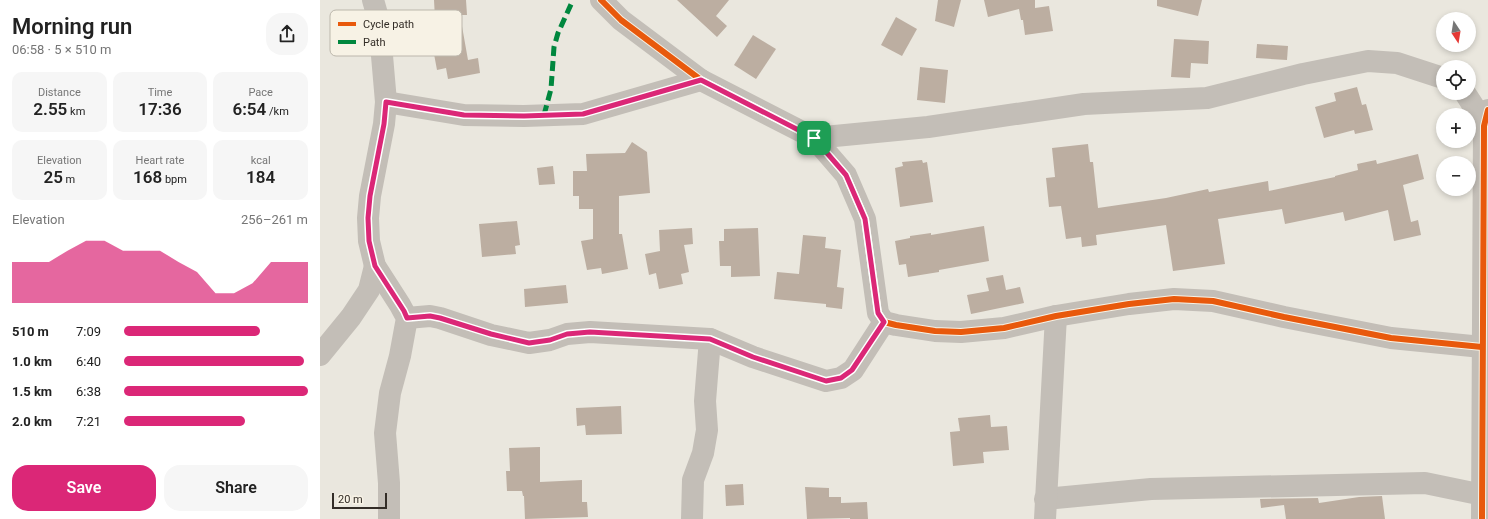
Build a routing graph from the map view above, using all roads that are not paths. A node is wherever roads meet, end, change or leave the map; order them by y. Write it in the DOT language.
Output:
graph roads {
  1 [pos="373,0"];
  2 [pos="601,0"];
  3 [pos="376,10"];
  4 [pos="382,56"];
  5 [pos="1436,76"];
  6 [pos="701,80"];
  7 [pos="1470,100"];
  8 [pos="386,102"];
  9 [pos="1486,118"];
  10 [pos="814,138"];
  11 [pos="375,266"];
  12 [pos="1056,316"];
  13 [pos="407,318"];
  14 [pos="884,322"];
  15 [pos="710,339"];
  16 [pos="1484,341"];
  17 [pos="320,355"];
  18 [pos="1483,495"];
  19 [pos="1045,509"];
  20 [pos="389,519"];
  21 [pos="692,519"];
  22 [pos="1482,519"];
  1 -- 3 [label="street"];
  2 -- 6 [label="street"];
  4 -- 8 [label="street"];
  5 -- 10 [label="street"];
  6 -- 8 [label="street"];
  6 -- 10 [label="street"];
  7 -- 9 [label="street"];
  8 -- 11 [label="street"];
  9 -- 16 [label="street"];
  10 -- 14 [label="street"];
  11 -- 13 [label="street"];
  11 -- 17 [label="street"];
  12 -- 14 [label="street"];
  12 -- 16 [label="street"];
  12 -- 19 [label="street"];
  13 -- 15 [label="street"];
  13 -- 20 [label="street"];
  14 -- 15 [label="street"];
  15 -- 21 [label="street"];
  16 -- 18 [label="street"];
  18 -- 19 [label="street"];
  18 -- 22 [label="street"];
}
